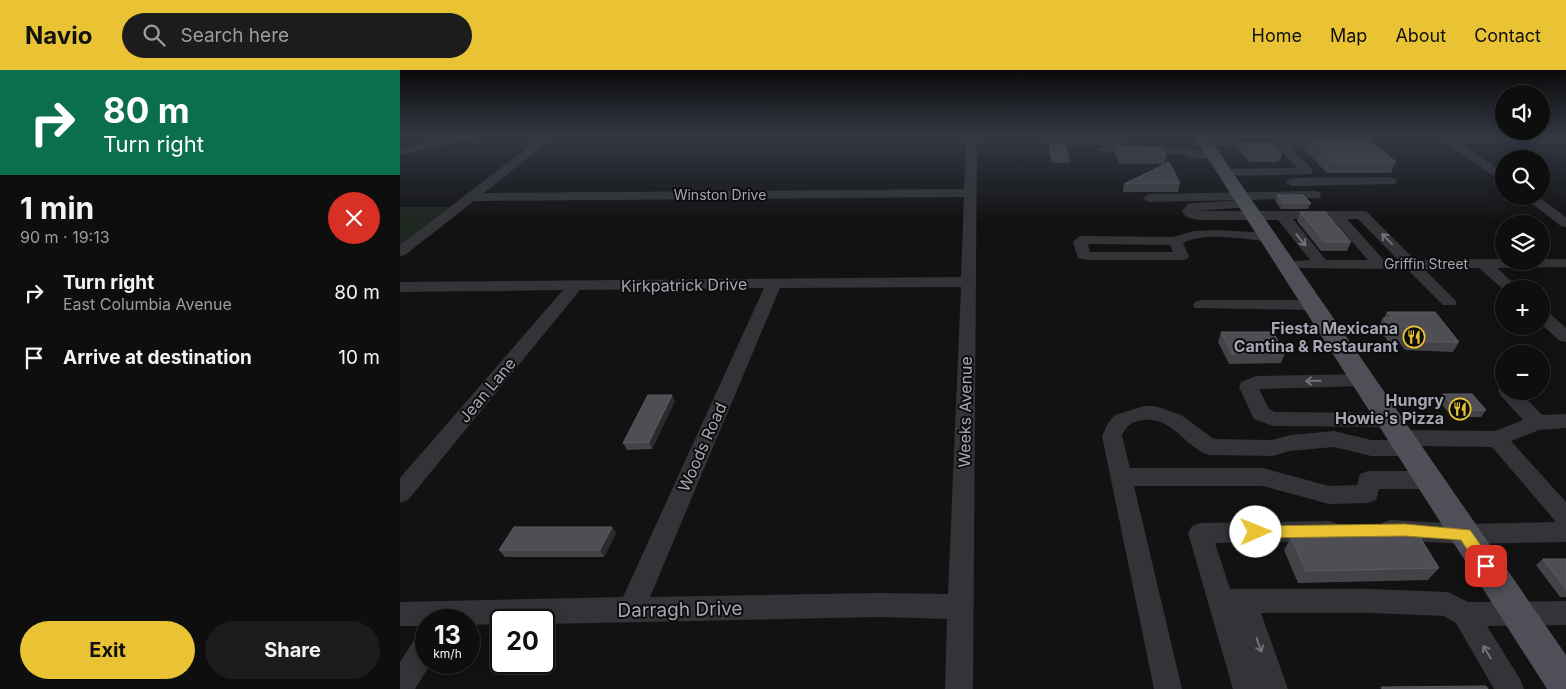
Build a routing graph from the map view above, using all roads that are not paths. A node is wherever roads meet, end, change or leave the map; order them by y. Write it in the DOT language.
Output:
graph roads {
  1 [pos="514,164"];
  2 [pos="971,164"];
  3 [pos="1216,164"];
  4 [pos="1232,164"];
  5 [pos="1300,164"];
  6 [pos="1482,164"];
  7 [pos="1307,171"];
  8 [pos="1249,172"];
  9 [pos="1495,173"];
  10 [pos="1391,181"];
  11 [pos="1320,182"];
  12 [pos="970,193"];
  13 [pos="1315,195"];
  14 [pos="471,197"];
  15 [pos="1150,198"];
  16 [pos="1246,205"];
  17 [pos="1540,205"];
  18 [pos="1281,214"];
  19 [pos="1335,214"];
  20 [pos="1566,224"];
  21 [pos="1267,237"];
  22 [pos="1175,241"];
  23 [pos="400,252"];
  24 [pos="1566,263"];
  25 [pos="1380,264"];
  26 [pos="1411,264"];
  27 [pos="1484,264"];
  28 [pos="1285,265"];
  29 [pos="1322,265"];
  30 [pos="1502,280"];
  31 [pos="968,282"];
  32 [pos="774,284"];
  33 [pos="575,286"];
  34 [pos="400,287"];
  35 [pos="1449,302"];
  36 [pos="1201,305"];
  37 [pos="1312,305"];
  38 [pos="1550,323"];
  39 [pos="1566,336"];
  40 [pos="1362,380"];
  41 [pos="1516,400"];
  42 [pos="1566,421"];
  43 [pos="1537,423"];
  44 [pos="1399,435"];
  45 [pos="1497,439"];
  46 [pos="1121,476"];
  47 [pos="1428,480"];
  48 [pos="400,494"];
  49 [pos="1566,518"];
  50 [pos="1566,532"];
  51 [pos="1465,534"];
  52 [pos="1233,601"];
  53 [pos="961,607"];
  54 [pos="631,610"];
  55 [pos="1566,613"];
  56 [pos="400,614"];
  57 [pos="1465,614"];
  58 [pos="1518,614"];
  59 [pos="415,615"];
  60 [pos="480,616"];
  61 [pos="415,664"];
  62 [pos="1564,680"];
  63 [pos="400,688"];
  64 [pos="959,689"];
  65 [pos="1168,689"];
  66 [pos="1247,689"];
  67 [pos="1274,689"];
  68 [pos="1510,689"];
  1 -- 14 [label="street"];
  2 -- 12 [label="street, Weeks Avenue"];
  3 -- 16 [label="main road"];
  4 -- 8 [label="street"];
  5 -- 7 [label="street"];
  6 -- 9 [label="street"];
  7 -- 8 [label="street"];
  7 -- 11 [label="street"];
  8 -- 11 [label="street"];
  10 -- 11 [label="street"];
  12 -- 14 [label="street, Winston Drive"];
  12 -- 31 [label="street, Weeks Avenue"];
  13 -- 16 [label="street"];
  14 -- 23 [label="street"];
  15 -- 16 [label="street"];
  16 -- 18 [label="street"];
  16 -- 21 [label="main road"];
  17 -- 20 [label="street"];
  18 -- 19 [label="street"];
  18 -- 29 [label="street, one-way"];
  19 -- 25 [label="street"];
  26 -- 19 [label="street, one-way"];
  21 -- 22 [label="street"];
  21 -- 28 [label="main road"];
  22 -- 22 [label="street"];
  24 -- 27 [label="street, Griffin Street"];
  25 -- 26 [label="street, Griffin Street"];
  25 -- 29 [label="street, Griffin Street"];
  26 -- 27 [label="street, Griffin Street"];
  26 -- 35 [label="street"];
  27 -- 30 [label="street"];
  28 -- 29 [label="street, Griffin Street"];
  28 -- 37 [label="main road"];
  31 -- 32 [label="street, Kirkpatrick Drive"];
  31 -- 53 [label="street, Weeks Avenue"];
  32 -- 33 [label="street, Kirkpatrick Drive"];
  32 -- 54 [label="street, Woods Road"];
  33 -- 34 [label="street, Kirkpatrick Drive"];
  33 -- 48 [label="street, Jean Lane"];
  36 -- 37 [label="street"];
  37 -- 40 [label="main road"];
  38 -- 39 [label="street"];
  40 -- 44 [label="main road"];
  40 -- 44 [label="street, one-way"];
  41 -- 43 [label="street"];
  42 -- 43 [label="street"];
  43 -- 45 [label="street"];
  44 -- 45 [label="street"];
  44 -- 46 [label="street"];
  44 -- 47 [label="main road"];
  45 -- 49 [label="street"];
  46 -- 47 [label="street"];
  46 -- 65 [label="street"];
  47 -- 51 [label="main road"];
  50 -- 51 [label="street"];
  51 -- 52 [label="street"];
  51 -- 58 [label="main road"];
  52 -- 57 [label="street"];
  52 -- 66 [label="street"];
  52 -- 67 [label="street, one-way"];
  53 -- 54 [label="street, Darragh Drive"];
  53 -- 64 [label="street, Weeks Avenue"];
  54 -- 60 [label="street, Darragh Drive"];
  55 -- 58 [label="street"];
  56 -- 59 [label="street, Darragh Drive"];
  57 -- 58 [label="street"];
  68 -- 57 [label="street, one-way"];
  58 -- 62 [label="main road"];
  61 -- 63 [label="street"];
}
